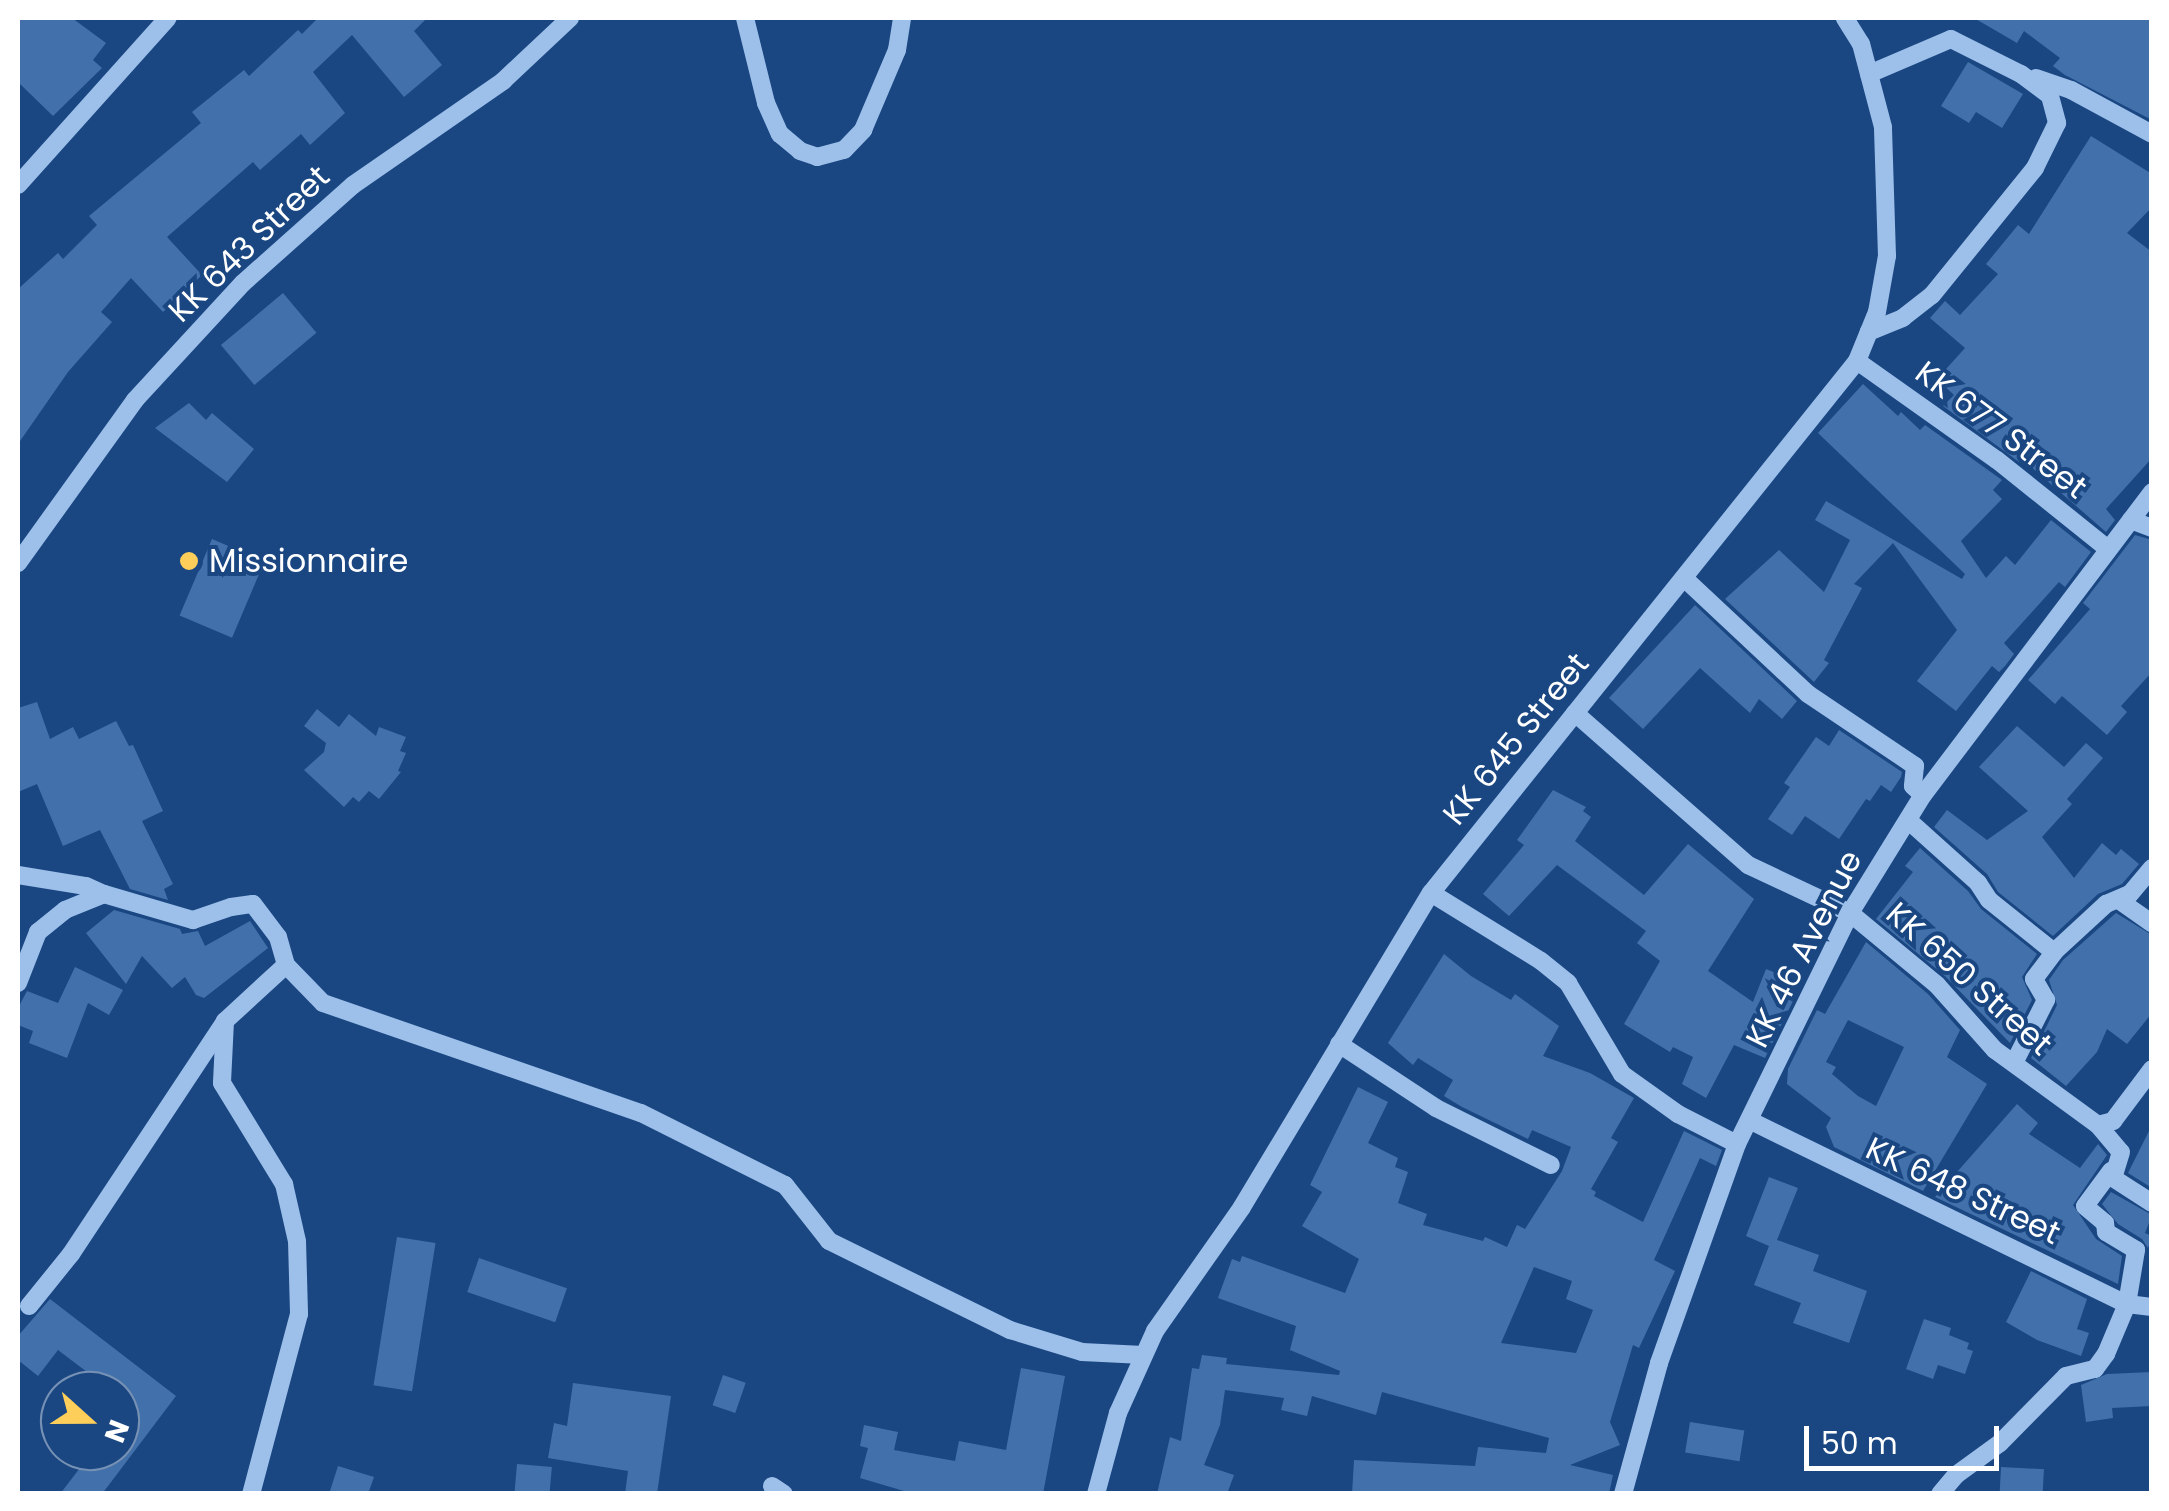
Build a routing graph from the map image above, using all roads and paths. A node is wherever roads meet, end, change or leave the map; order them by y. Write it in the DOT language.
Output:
graph roads {
  1 [pos="168,18"];
  2 [pos="570,18"];
  3 [pos="745,18"];
  4 [pos="902,18"];
  5 [pos="1845,18"];
  6 [pos="1869,74"];
  7 [pos="2021,74"];
  8 [pos="2152,134"];
  9 [pos="18,185"];
  10 [pos="1869,332"];
  11 [pos="1858,361"];
  12 [pos="2152,492"];
  13 [pos="2130,520"];
  14 [pos="2152,528"];
  15 [pos="2107,548"];
  16 [pos="18,563"];
  17 [pos="1684,578"];
  18 [pos="1575,713"];
  19 [pos="1923,794"];
  20 [pos="1909,820"];
  21 [pos="2152,868"];
  22 [pos="18,875"];
  23 [pos="1431,893"];
  24 [pos="104,894"];
  25 [pos="2120,901"];
  26 [pos="1850,912"];
  27 [pos="2152,923"];
  28 [pos="2054,952"];
  29 [pos="286,965"];
  30 [pos="18,983"];
  31 [pos="225,1020"];
  32 [pos="1339,1044"];
  33 [pos="2014,1064"];
  34 [pos="2152,1069"];
  35 [pos="1751,1121"];
  36 [pos="2098,1125"];
  37 [pos="1737,1144"];
  38 [pos="1552,1165"];
  39 [pos="2111,1170"];
  40 [pos="2152,1203"];
  41 [pos="2127,1304"];
  42 [pos="29,1306"];
  43 [pos="2152,1307"];
  44 [pos="1143,1356"];
  45 [pos="251,1494"];
  46 [pos="1096,1494"];
  47 [pos="1623,1494"];
  48 [pos="1940,1494"];
  1 -- 9 [label="street"];
  2 -- 16 [label="street, KK 643 Street"];
  3 -- 4 [label="street"];
  5 -- 6 [label="street, KK 645 Street"];
  6 -- 7 [label="street"];
  6 -- 10 [label="street, KK 645 Street"];
  7 -- 8 [label="street"];
  7 -- 10 [label="street"];
  10 -- 11 [label="street, KK 645 Street"];
  11 -- 15 [label="street, KK 677 Street"];
  11 -- 17 [label="street, KK 645 Street"];
  12 -- 13 [label="street, KK 46 Avenue"];
  13 -- 14 [label="street"];
  13 -- 15 [label="street, KK 46 Avenue"];
  15 -- 19 [label="street, KK 46 Avenue"];
  17 -- 18 [label="street, KK 645 Street"];
  17 -- 19 [label="street"];
  18 -- 23 [label="street, KK 645 Street"];
  18 -- 26 [label="street, KK 650 Street"];
  19 -- 20 [label="street, KK 46 Avenue"];
  20 -- 26 [label="street, KK 46 Avenue"];
  20 -- 28 [label="street"];
  21 -- 25 [label="street"];
  22 -- 24 [label="street"];
  23 -- 32 [label="street, KK 645 Street"];
  23 -- 37 [label="street"];
  24 -- 29 [label="street"];
  24 -- 30 [label="street"];
  25 -- 27 [label="street"];
  25 -- 28 [label="street"];
  26 -- 33 [label="street, KK 650 Street"];
  26 -- 35 [label="street, KK 46 Avenue"];
  28 -- 33 [label="street"];
  29 -- 31 [label="street"];
  29 -- 44 [label="street"];
  31 -- 42 [label="street"];
  31 -- 45 [label="street"];
  32 -- 38 [label="street"];
  32 -- 44 [label="street, KK 645 Street"];
  33 -- 36 [label="street, KK 650 Street"];
  34 -- 36 [label="street"];
  35 -- 37 [label="street, KK 46 Avenue"];
  35 -- 41 [label="street, KK 648 Street"];
  36 -- 39 [label="street"];
  37 -- 47 [label="street, KK 46 Avenue"];
  39 -- 40 [label="street"];
  39 -- 41 [label="street"];
  41 -- 43 [label="street, KK 648 Street"];
  41 -- 48 [label="street"];
  44 -- 46 [label="street, KK 645 Street"];
}
